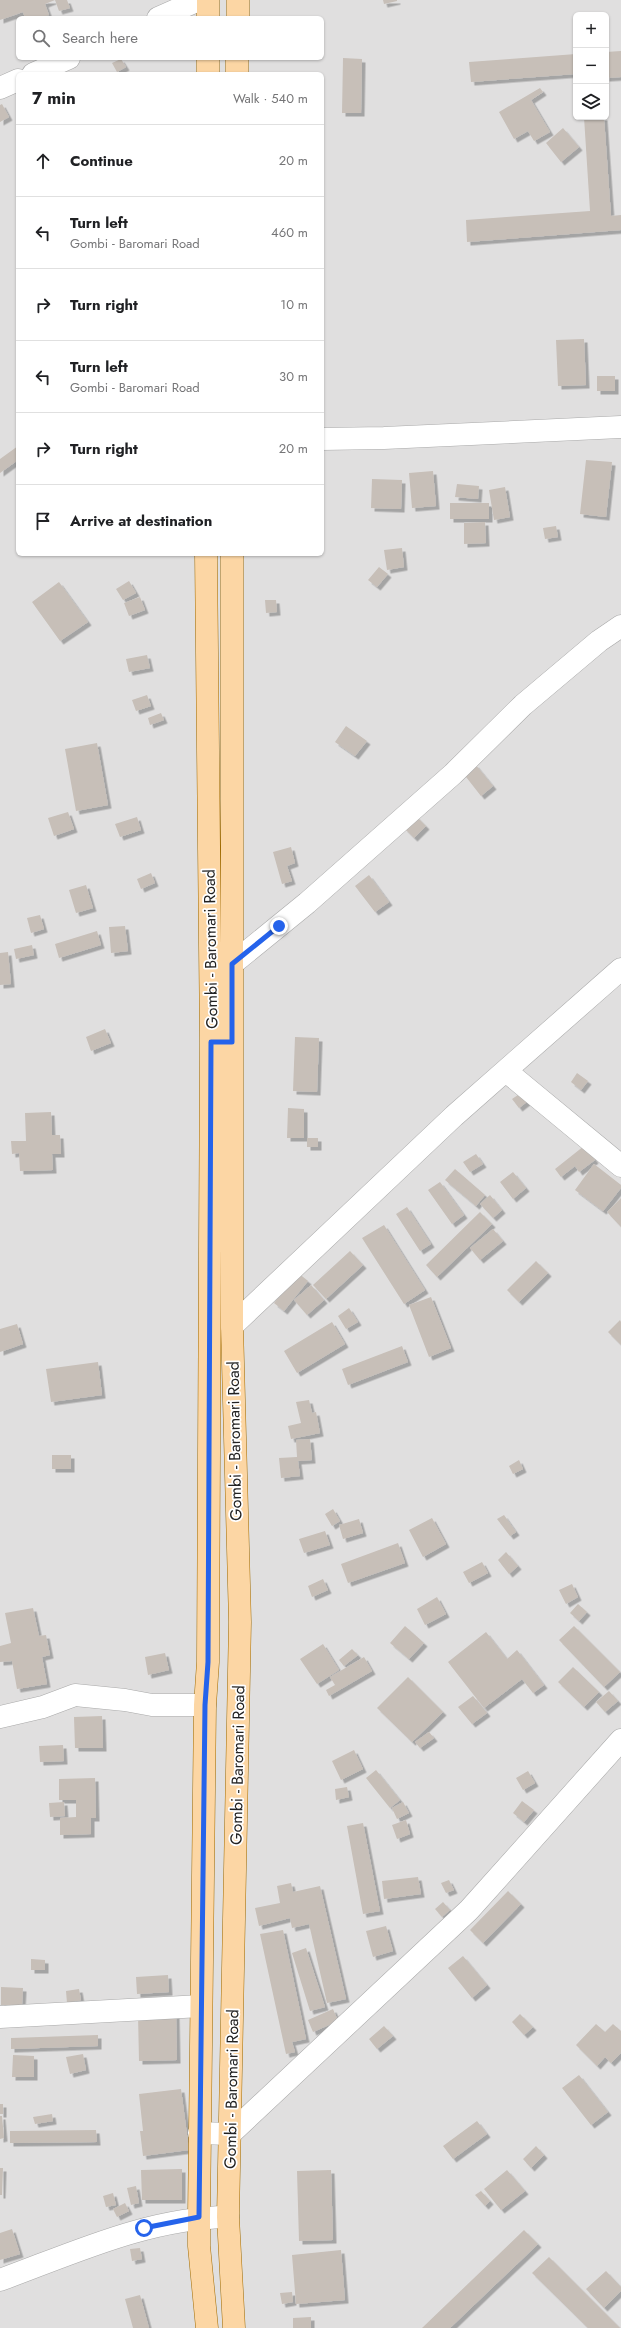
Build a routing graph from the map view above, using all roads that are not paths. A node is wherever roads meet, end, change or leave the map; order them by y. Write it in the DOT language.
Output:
graph roads {
  1 [pos="199,0"];
  2 [pos="208,0"];
  3 [pos="238,0"];
  4 [pos="163,16"];
  5 [pos="208,16"];
  6 [pos="238,16"];
  7 [pos="64,60"];
  8 [pos="208,60"];
  9 [pos="238,60"];
  10 [pos="37,72"];
  11 [pos="208,72"];
  12 [pos="238,72"];
  13 [pos="16,81"];
  14 [pos="0,88"];
  15 [pos="621,427"];
  16 [pos="324,439"];
  17 [pos="206,556"];
  18 [pos="232,556"];
  19 [pos="621,626"];
  20 [pos="232,964"];
  21 [pos="621,969"];
  22 [pos="222,1042"];
  23 [pos="506,1071"];
  24 [pos="621,1166"];
  25 [pos="232,1326"];
  26 [pos="205,1705"];
  27 [pos="0,1717"];
  28 [pos="621,1740"];
  29 [pos="201,2006"];
  30 [pos="0,2017"];
  31 [pos="199,2134"];
  32 [pos="230,2134"];
  33 [pos="199,2217"];
  34 [pos="228,2217"];
  35 [pos="0,2280"];
  36 [pos="207,2328"];
  37 [pos="234,2328"];
  1 -- 4 [label="street"];
  2 -- 5 [label="main road"];
  3 -- 6 [label="main road"];
  7 -- 10 [label="street"];
  8 -- 11 [label="main road"];
  9 -- 12 [label="main road"];
  13 -- 14 [label="street"];
  15 -- 16 [label="street"];
  17 -- 22 [label="main road, Gombi - Baromari Road"];
  18 -- 20 [label="main road, Gombi - Baromari Road"];
  19 -- 20 [label="street"];
  20 -- 22 [label="main road, Gombi - Baromari Road"];
  21 -- 23 [label="street"];
  22 -- 25 [label="main road, Gombi - Baromari Road"];
  22 -- 26 [label="main road, Gombi - Baromari Road"];
  23 -- 24 [label="street"];
  23 -- 25 [label="street"];
  25 -- 32 [label="main road, Gombi - Baromari Road"];
  26 -- 27 [label="street"];
  26 -- 29 [label="main road, Gombi - Baromari Road"];
  28 -- 32 [label="street"];
  29 -- 30 [label="street"];
  29 -- 31 [label="main road, Gombi - Baromari Road"];
  31 -- 32 [label="street"];
  31 -- 33 [label="main road, Gombi - Baromari Road"];
  32 -- 34 [label="main road, Gombi - Baromari Road"];
  33 -- 34 [label="street"];
  33 -- 35 [label="street"];
  33 -- 36 [label="main road, Gombi - Baromari Road"];
  34 -- 37 [label="main road, Gombi - Baromari Road"];
}
